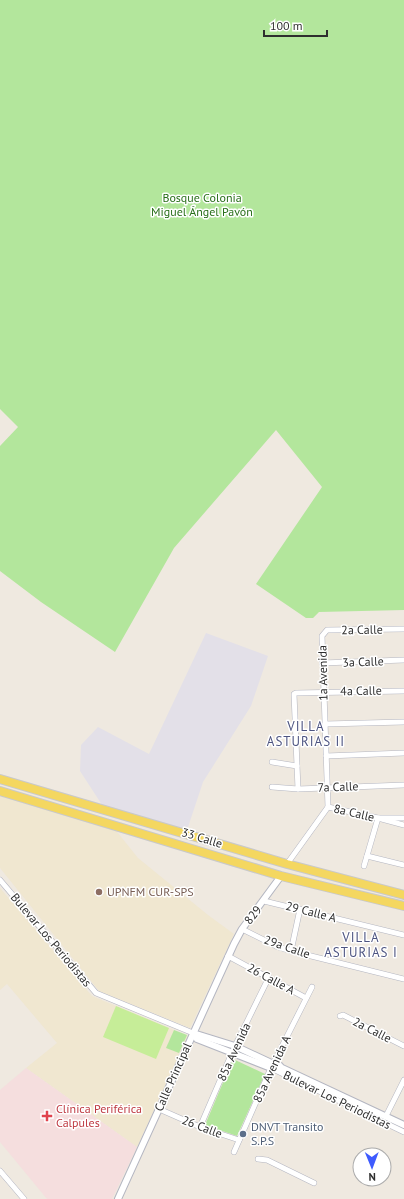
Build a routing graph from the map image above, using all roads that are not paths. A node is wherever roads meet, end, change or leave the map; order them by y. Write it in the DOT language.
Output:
graph roads {
  1 [pos="404,629"];
  2 [pos="322,636"];
  3 [pos="404,660"];
  4 [pos="322,663"];
  5 [pos="404,691"];
  6 [pos="323,692"];
  7 [pos="404,722"];
  8 [pos="325,724"];
  9 [pos="404,754"];
  10 [pos="326,756"];
  11 [pos="272,762"];
  12 [pos="297,766"];
  13 [pos="0,779"];
  14 [pos="404,785"];
  15 [pos="272,787"];
  16 [pos="327,787"];
  17 [pos="298,789"];
  18 [pos="0,791"];
  19 [pos="328,807"];
  20 [pos="378,818"];
  21 [pos="404,818"];
  22 [pos="404,825"];
  23 [pos="367,856"];
  24 [pos="287,864"];
  25 [pos="404,865"];
  26 [pos="364,866"];
  27 [pos="281,876"];
  28 [pos="0,880"];
  29 [pos="404,895"];
  30 [pos="264,901"];
  31 [pos="404,906"];
  32 [pos="300,909"];
  33 [pos="242,929"];
  34 [pos="404,935"];
  35 [pos="291,951"];
  36 [pos="228,956"];
  37 [pos="269,977"];
  38 [pos="404,979"];
  39 [pos="312,988"];
  40 [pos="306,998"];
  41 [pos="340,1016"];
  42 [pos="193,1033"];
  43 [pos="404,1046"];
  44 [pos="234,1049"];
  45 [pos="272,1066"];
  46 [pos="404,1080"];
  47 [pos="159,1109"];
  48 [pos="386,1116"];
  49 [pos="404,1125"];
  50 [pos="200,1127"];
  51 [pos="404,1132"];
  52 [pos="239,1140"];
  53 [pos="234,1152"];
  54 [pos="258,1159"];
  55 [pos="0,1171"];
  56 [pos="314,1183"];
  57 [pos="24,1199"];
  58 [pos="118,1199"];
  1 -- 2 [label="street, 2a Calle"];
  2 -- 4 [label="street, 1a Avenida"];
  3 -- 4 [label="street, 3a Calle"];
  4 -- 6 [label="street, 1a Avenida"];
  5 -- 6 [label="street, 4a Calle"];
  6 -- 8 [label="street, 1a Avenida"];
  6 -- 12 [label="street, 4a Calle"];
  7 -- 8 [label="street"];
  8 -- 10 [label="street, 1a Avenida"];
  9 -- 10 [label="street"];
  10 -- 16 [label="street, 1a Avenida"];
  11 -- 12 [label="street"];
  12 -- 17 [label="street"];
  13 -- 24 [label="main road, 33 Calle"];
  14 -- 16 [label="street, 7a Calle"];
  15 -- 17 [label="street, 7a Calle"];
  16 -- 17 [label="street, 7a Calle"];
  16 -- 19 [label="street, 1a Avenida"];
  18 -- 27 [label="main road, 33 Calle"];
  19 -- 20 [label="street, 8a Calle"];
  19 -- 24 [label="street"];
  20 -- 21 [label="street, 8a Calle"];
  20 -- 22 [label="street"];
  20 -- 23 [label="street"];
  23 -- 25 [label="street"];
  23 -- 26 [label="street"];
  24 -- 29 [label="main road, 33 Calle"];
  27 -- 30 [label="street, 829"];
  27 -- 31 [label="main road, 33 Calle"];
  28 -- 42 [label="street, Bulevar Los Periodistas"];
  30 -- 32 [label="street, 29 Calle A"];
  30 -- 33 [label="street, 829"];
  32 -- 34 [label="street, 29 Calle A"];
  32 -- 35 [label="street"];
  33 -- 35 [label="street, 29a Calle"];
  33 -- 36 [label="street, 829"];
  35 -- 38 [label="street, 29a Calle"];
  36 -- 37 [label="street, 26 Calle A"];
  36 -- 42 [label="street, Calle Principal"];
  37 -- 40 [label="street, 26 Calle A"];
  37 -- 44 [label="street, 85a Avenida"];
  39 -- 40 [label="street, 85a Avenida A"];
  40 -- 45 [label="street, 85a Avenida A"];
  41 -- 43 [label="street, 2a Calle"];
  42 -- 44 [label="street, Bulevar Los Periodistas"];
  42 -- 47 [label="street, Calle Principal"];
  44 -- 45 [label="street, Bulevar Los Periodistas"];
  44 -- 50 [label="street, 85a Avenida"];
  45 -- 48 [label="street, Bulevar Los Periodistas"];
  45 -- 51 [label="street, Bulevar Los Periodistas"];
  45 -- 52 [label="street, 85a Avenida A"];
  46 -- 48 [label="street"];
  47 -- 50 [label="street, 26 Calle"];
  47 -- 58 [label="street, Calle Principal"];
  48 -- 49 [label="street, Bulevar Los Periodistas"];
  50 -- 52 [label="street, 26 Calle"];
  52 -- 53 [label="street, 85a Avenida A"];
  54 -- 56 [label="street"];
  55 -- 57 [label="street"];
}
